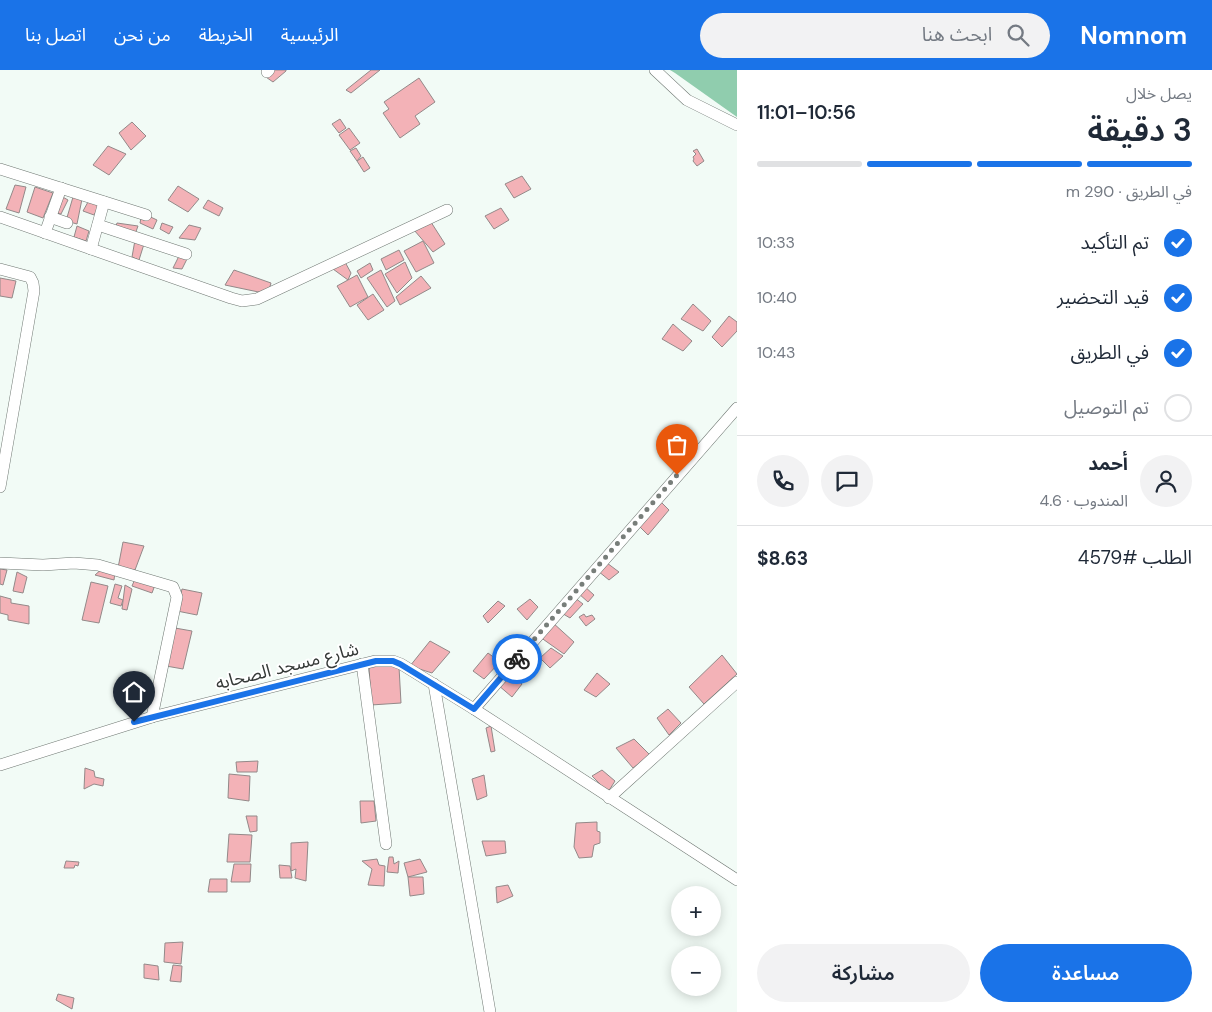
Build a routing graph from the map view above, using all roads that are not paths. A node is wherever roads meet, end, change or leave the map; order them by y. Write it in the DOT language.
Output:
graph roads {
  1 [pos="655,70"];
  2 [pos="737,124"];
  3 [pos="0,169"];
  4 [pos="61,188"];
  5 [pos="104,202"];
  6 [pos="447,210"];
  7 [pos="146,215"];
  8 [pos="0,217"];
  9 [pos="50,217"];
  10 [pos="67,224"];
  11 [pos="98,225"];
  12 [pos="45,232"];
  13 [pos="91,249"];
  14 [pos="186,254"];
  15 [pos="0,269"];
  16 [pos="737,408"];
  17 [pos="0,487"];
  18 [pos="0,563"];
  19 [pos="362,664"];
  20 [pos="737,682"];
  21 [pos="434,684"];
  22 [pos="474,709"];
  23 [pos="152,717"];
  24 [pos="0,765"];
  25 [pos="609,798"];
  26 [pos="386,844"];
  27 [pos="737,880"];
  28 [pos="490,1012"];
  1 -- 2 [label="street"];
  3 -- 4 [label="street"];
  4 -- 5 [label="street"];
  4 -- 9 [label="street"];
  5 -- 7 [label="street"];
  5 -- 11 [label="street"];
  6 -- 13 [label="street"];
  8 -- 12 [label="street"];
  9 -- 10 [label="street"];
  9 -- 12 [label="street"];
  11 -- 13 [label="street"];
  11 -- 14 [label="street"];
  12 -- 13 [label="street"];
  15 -- 17 [label="street"];
  16 -- 22 [label="street"];
  18 -- 23 [label="street"];
  19 -- 21 [label="street, شارع مسجد الصحابه"];
  19 -- 23 [label="street, شارع مسجد الصحابه"];
  19 -- 26 [label="street"];
  20 -- 25 [label="street"];
  21 -- 22 [label="street, شارع مسجد الصحابه"];
  21 -- 28 [label="street"];
  22 -- 25 [label="street, شارع مسجد الصحابه"];
  23 -- 24 [label="street, شارع مسجد الصحابه"];
  25 -- 27 [label="street, شارع مسجد الصحابه"];
}
